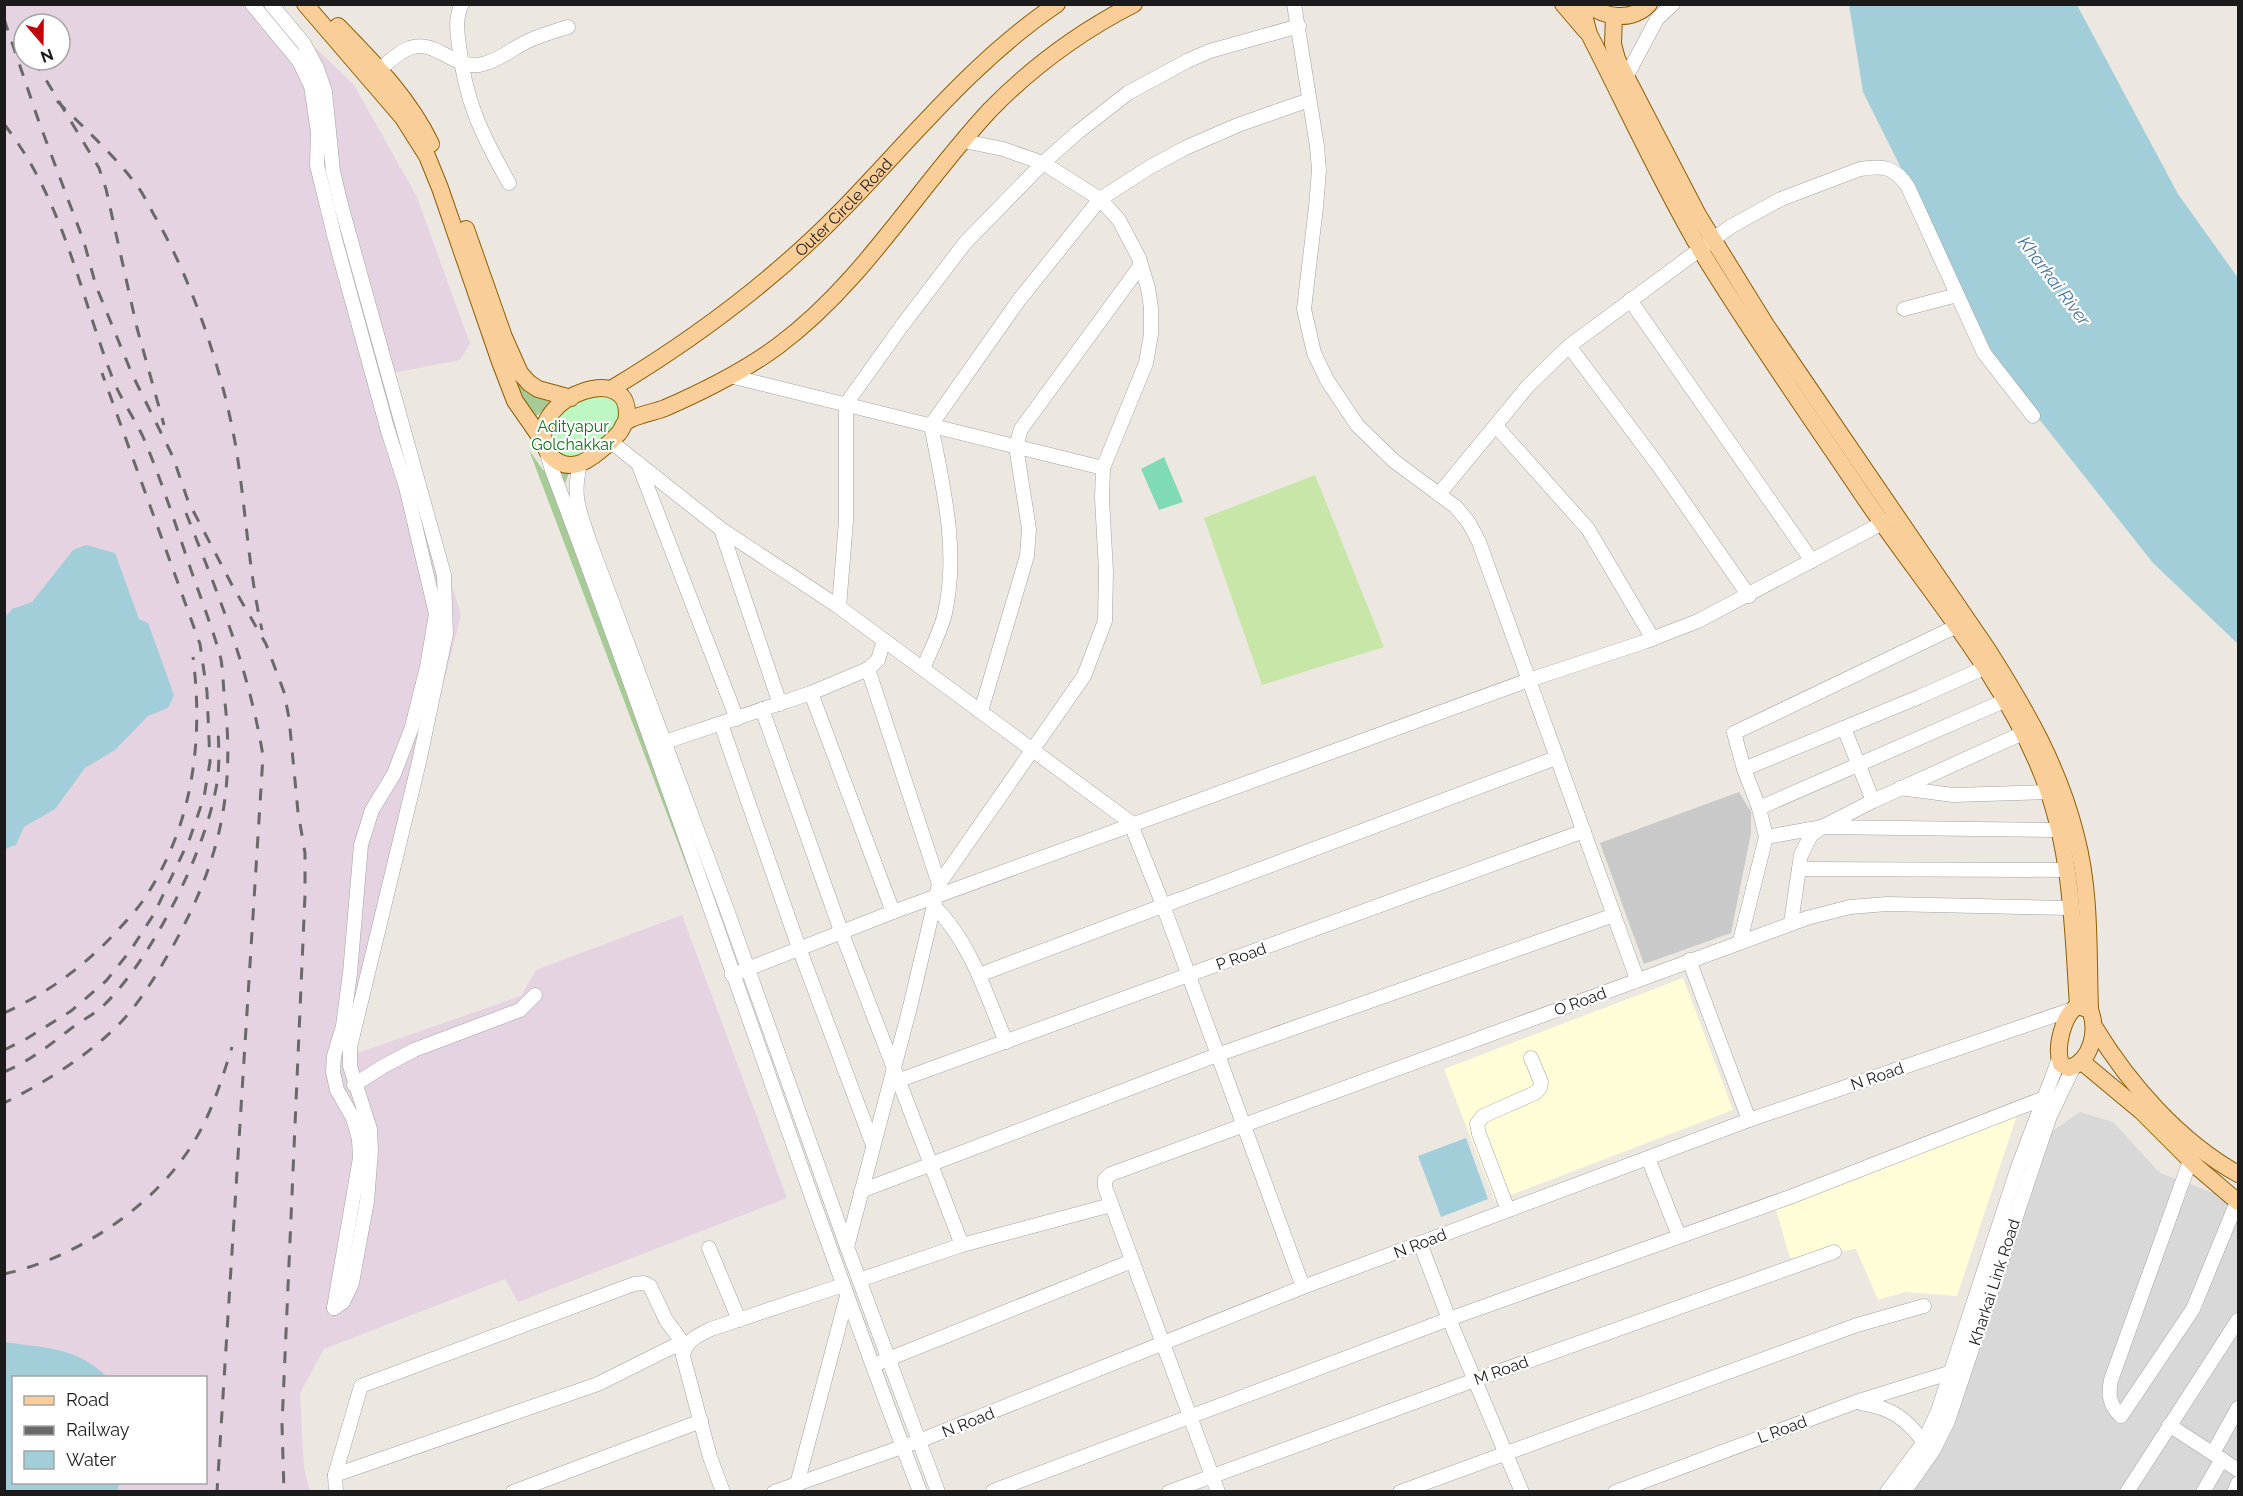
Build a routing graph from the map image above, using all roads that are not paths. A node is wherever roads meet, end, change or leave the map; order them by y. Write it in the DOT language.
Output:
graph roads {
  1 [pos="252,4"];
  2 [pos="272,4"];
  3 [pos="305,4"];
  4 [pos="318,4"];
  5 [pos="462,4"];
  6 [pos="1057,4"];
  7 [pos="1134,4"];
  8 [pos="1294,4"];
  9 [pos="1563,4"];
  10 [pos="1581,4"];
  11 [pos="1587,4"];
  12 [pos="1649,4"];
  13 [pos="1674,4"];
  14 [pos="1614,16"];
  15 [pos="1299,26"];
  16 [pos="568,27"];
  17 [pos="1589,34"];
  18 [pos="461,63"];
  19 [pos="380,69"];
  20 [pos="1625,79"];
  21 [pos="319,95"];
  22 [pos="1309,100"];
  23 [pos="964,141"];
  24 [pos="1042,163"];
  25 [pos="509,183"];
  26 [pos="1100,200"];
  27 [pos="1707,244"];
  28 [pos="1141,265"];
  29 [pos="1957,296"];
  30 [pos="1630,300"];
  31 [pos="1904,309"];
  32 [pos="1569,346"];
  33 [pos="730,376"];
  34 [pos="611,389"];
  35 [pos="571,398"];
  36 [pos="846,404"];
  37 [pos="2033,416"];
  38 [pos="626,422"];
  39 [pos="931,425"];
  40 [pos="1496,426"];
  41 [pos="610,441"];
  42 [pos="545,445"];
  43 [pos="1016,446"];
  44 [pos="637,461"];
  45 [pos="580,464"];
  46 [pos="1103,468"];
  47 [pos="1439,494"];
  48 [pos="1889,520"];
  49 [pos="721,530"];
  50 [pos="1812,561"];
  51 [pos="444,575"];
  52 [pos="429,581"];
  53 [pos="1749,596"];
  54 [pos="839,607"];
  55 [pos="1955,627"];
  56 [pos="1653,639"];
  57 [pos="884,640"];
  58 [pos="1984,668"];
  59 [pos="868,669"];
  60 [pos="923,669"];
  61 [pos="1529,680"];
  62 [pos="811,693"];
  63 [pos="2004,701"];
  64 [pos="780,704"];
  65 [pos="762,709"];
  66 [pos="981,711"];
  67 [pos="737,719"];
  68 [pos="721,724"];
  69 [pos="1844,728"];
  70 [pos="2023,732"];
  71 [pos="658,745"];
  72 [pos="1034,751"];
  73 [pos="1556,758"];
  74 [pos="1858,765"];
  75 [pos="1744,770"];
  76 [pos="1900,788"];
  77 [pos="2049,792"];
  78 [pos="1873,801"];
  79 [pos="1759,808"];
  80 [pos="1131,825"];
  81 [pos="1822,827"];
  82 [pos="2060,830"];
  83 [pos="1584,831"];
  84 [pos="1766,837"];
  85 [pos="1799,869"];
  86 [pos="2067,870"];
  87 [pos="936,895"];
  88 [pos="1163,905"];
  89 [pos="2071,908"];
  90 [pos="893,912"];
  91 [pos="1614,915"];
  92 [pos="1791,923"];
  93 [pos="841,931"];
  94 [pos="1740,941"];
  95 [pos="799,948"];
  96 [pos="1689,960"];
  97 [pos="746,970"];
  98 [pos="732,975"];
  99 [pos="979,975"];
  100 [pos="1187,976"];
  101 [pos="1637,980"];
  102 [pos="535,995"];
  103 [pos="2080,1008"];
  104 [pos="2094,1028"];
  105 [pos="1006,1042"];
  106 [pos="1217,1055"];
  107 [pos="1531,1058"];
  108 [pos="2059,1059"];
  109 [pos="2078,1064"];
  110 [pos="895,1075"];
  111 [pos="354,1085"];
  112 [pos="2044,1098"];
  113 [pos="1749,1120"];
  114 [pos="1243,1126"];
  115 [pos="873,1145"];
  116 [pos="1648,1158"];
  117 [pos="2190,1161"];
  118 [pos="931,1166"];
  119 [pos="2238,1174"];
  120 [pos="861,1191"];
  121 [pos="2238,1202"];
  122 [pos="1111,1205"];
  123 [pos="1508,1210"];
  124 [pos="1679,1236"];
  125 [pos="1420,1243"];
  126 [pos="962,1245"];
  127 [pos="847,1247"];
  128 [pos="709,1248"];
  129 [pos="1834,1252"];
  130 [pos="1132,1261"];
  131 [pos="859,1280"];
  132 [pos="1303,1287"];
  133 [pos="845,1291"];
  134 [pos="1924,1306"];
  135 [pos="1449,1319"];
  136 [pos="739,1320"];
  137 [pos="2238,1320"];
  138 [pos="1162,1343"];
  139 [pos="685,1346"];
  140 [pos="889,1359"];
  141 [pos="873,1365"];
  142 [pos="1952,1372"];
  143 [pos="1475,1380"];
  144 [pos="1856,1402"];
  145 [pos="2238,1408"];
  146 [pos="1190,1418"];
  147 [pos="701,1421"];
  148 [pos="2169,1425"];
  149 [pos="920,1441"];
  150 [pos="1924,1442"];
  151 [pos="903,1447"];
  152 [pos="1507,1453"];
  153 [pos="2217,1456"];
  154 [pos="2238,1470"];
  155 [pos="335,1475"];
  156 [pos="1212,1475"];
  157 [pos="2238,1483"];
  158 [pos="796,1487"];
  159 [pos="336,1491"];
  160 [pos="513,1491"];
  161 [pos="723,1491"];
  162 [pos="774,1491"];
  163 [pos="920,1491"];
  164 [pos="939,1491"];
  165 [pos="993,1491"];
  166 [pos="1169,1491"];
  167 [pos="1218,1491"];
  168 [pos="1400,1491"];
  169 [pos="1522,1491"];
  170 [pos="1615,1491"];
  171 [pos="1887,1491"];
  172 [pos="1904,1491"];
  173 [pos="2127,1491"];
  174 [pos="2203,1491"];
  175 [pos="2234,1491"];
  1 -- 21 [label="street"];
  2 -- 21 [label="street"];
  3 -- 42 [label="main road"];
  4 -- 19 [label="main road"];
  5 -- 18 [label="street"];
  6 -- 34 [label="main road, Outer Circle Road"];
  7 -- 23 [label="main road"];
  8 -- 15 [label="street"];
  9 -- 17 [label="main road"];
  10 -- 17 [label="main road"];
  11 -- 14 [label="main road"];
  12 -- 14 [label="main road"];
  13 -- 20 [label="street"];
  14 -- 20 [label="main road"];
  15 -- 22 [label="street"];
  15 -- 24 [label="street"];
  16 -- 18 [label="street"];
  17 -- 27 [label="main road"];
  18 -- 19 [label="street"];
  18 -- 25 [label="street"];
  19 -- 35 [label="main road"];
  20 -- 27 [label="main road"];
  21 -- 51 [label="street"];
  21 -- 52 [label="street"];
  22 -- 26 [label="street"];
  22 -- 47 [label="street"];
  23 -- 24 [label="street"];
  23 -- 33 [label="main road"];
  24 -- 26 [label="street"];
  24 -- 36 [label="street"];
  26 -- 28 [label="street"];
  26 -- 39 [label="street"];
  27 -- 29 [label="street"];
  27 -- 30 [label="street"];
  27 -- 48 [label="main road"];
  28 -- 43 [label="street"];
  28 -- 46 [label="street"];
  29 -- 31 [label="street"];
  29 -- 37 [label="street"];
  30 -- 32 [label="street"];
  30 -- 50 [label="street"];
  32 -- 40 [label="street"];
  32 -- 53 [label="street"];
  33 -- 36 [label="street"];
  33 -- 38 [label="main road"];
  34 -- 35 [label="main road"];
  34 -- 38 [label="main road"];
  35 -- 42 [label="main road"];
  36 -- 39 [label="street"];
  36 -- 54 [label="street"];
  38 -- 41 [label="main road"];
  39 -- 43 [label="street"];
  39 -- 60 [label="street"];
  40 -- 47 [label="street"];
  40 -- 56 [label="street"];
  41 -- 44 [label="street"];
  41 -- 45 [label="main road"];
  42 -- 45 [label="main road"];
  42 -- 71 [label="street"];
  43 -- 46 [label="street"];
  43 -- 66 [label="street"];
  44 -- 49 [label="street"];
  44 -- 67 [label="street"];
  45 -- 71 [label="street"];
  46 -- 72 [label="street"];
  47 -- 61 [label="street"];
  48 -- 50 [label="street"];
  48 -- 55 [label="main road"];
  48 -- 103 [label="main road"];
  49 -- 54 [label="street"];
  49 -- 64 [label="street"];
  50 -- 53 [label="street"];
  51 -- 52 [label="street"];
  51 -- 111 [label="street"];
  52 -- 111 [label="street"];
  53 -- 56 [label="street"];
  54 -- 57 [label="street"];
  55 -- 58 [label="main road"];
  55 -- 75 [label="street"];
  56 -- 61 [label="street"];
  57 -- 59 [label="street"];
  57 -- 60 [label="street"];
  58 -- 63 [label="main road"];
  58 -- 69 [label="street"];
  59 -- 62 [label="street"];
  59 -- 87 [label="street"];
  60 -- 66 [label="street"];
  61 -- 73 [label="street"];
  61 -- 80 [label="street"];
  62 -- 64 [label="street"];
  62 -- 90 [label="street"];
  63 -- 70 [label="main road"];
  63 -- 74 [label="street"];
  64 -- 65 [label="street"];
  65 -- 67 [label="street"];
  65 -- 93 [label="street"];
  66 -- 72 [label="street"];
  67 -- 68 [label="street"];
  68 -- 71 [label="street"];
  68 -- 95 [label="street"];
  69 -- 74 [label="street"];
  69 -- 75 [label="street"];
  70 -- 76 [label="street"];
  70 -- 77 [label="main road"];
  71 -- 97 [label="street"];
  71 -- 98 [label="street"];
  72 -- 80 [label="street"];
  72 -- 87 [label="street"];
  73 -- 83 [label="street"];
  73 -- 88 [label="street"];
  74 -- 78 [label="street"];
  74 -- 79 [label="street"];
  75 -- 79 [label="street"];
  76 -- 77 [label="street"];
  76 -- 78 [label="street"];
  77 -- 82 [label="main road"];
  78 -- 81 [label="street"];
  79 -- 84 [label="street"];
  80 -- 87 [label="street"];
  80 -- 88 [label="street"];
  81 -- 82 [label="street"];
  81 -- 84 [label="street"];
  81 -- 85 [label="street"];
  82 -- 86 [label="main road"];
  83 -- 91 [label="street"];
  83 -- 100 [label="street, P Road"];
  84 -- 94 [label="street"];
  85 -- 86 [label="street"];
  85 -- 92 [label="street"];
  86 -- 89 [label="main road"];
  87 -- 90 [label="street"];
  87 -- 99 [label="street"];
  87 -- 110 [label="street"];
  88 -- 99 [label="street"];
  88 -- 100 [label="street"];
  89 -- 92 [label="street, O Road"];
  89 -- 103 [label="main road"];
  90 -- 93 [label="street"];
  91 -- 101 [label="street"];
  91 -- 106 [label="street"];
  92 -- 94 [label="street, O Road"];
  93 -- 95 [label="street"];
  93 -- 110 [label="street"];
  94 -- 96 [label="street, O Road"];
  95 -- 97 [label="street"];
  95 -- 115 [label="street"];
  96 -- 101 [label="street, O Road"];
  96 -- 113 [label="street"];
  97 -- 98 [label="street"];
  97 -- 127 [label="street"];
  98 -- 133 [label="street"];
  99 -- 105 [label="street"];
  100 -- 105 [label="street, P Road"];
  100 -- 106 [label="street"];
  101 -- 114 [label="street, O Road"];
  102 -- 111 [label="street"];
  103 -- 104 [label="main road"];
  103 -- 108 [label="main road"];
  103 -- 113 [label="street, N Road"];
  104 -- 109 [label="main road"];
  104 -- 119 [label="main road"];
  105 -- 110 [label="street, P Road"];
  106 -- 114 [label="street"];
  106 -- 118 [label="street"];
  107 -- 123 [label="street"];
  108 -- 109 [label="main road"];
  108 -- 112 [label="street"];
  109 -- 117 [label="main road"];
  109 -- 172 [label="street, Kharkai Link Road"];
  110 -- 115 [label="street"];
  110 -- 118 [label="street"];
  112 -- 124 [label="street"];
  112 -- 142 [label="street"];
  113 -- 116 [label="street, N Road"];
  114 -- 122 [label="street, O Road"];
  114 -- 132 [label="street"];
  115 -- 120 [label="street"];
  116 -- 123 [label="street, N Road"];
  116 -- 124 [label="street"];
  117 -- 121 [label="main road"];
  117 -- 121 [label="street"];
  118 -- 120 [label="street"];
  118 -- 126 [label="street"];
  120 -- 127 [label="street"];
  122 -- 126 [label="street"];
  122 -- 130 [label="street"];
  123 -- 125 [label="street, N Road"];
  124 -- 135 [label="street"];
  125 -- 132 [label="street, N Road"];
  125 -- 135 [label="street"];
  126 -- 131 [label="street"];
  127 -- 131 [label="street"];
  128 -- 136 [label="street"];
  129 -- 143 [label="street, M Road"];
  130 -- 138 [label="street"];
  130 -- 140 [label="street"];
  131 -- 140 [label="street"];
  132 -- 138 [label="street, N Road"];
  133 -- 136 [label="street"];
  133 -- 141 [label="street"];
  133 -- 158 [label="street"];
  134 -- 152 [label="street"];
  135 -- 143 [label="street"];
  135 -- 146 [label="street"];
  136 -- 139 [label="street"];
  137 -- 148 [label="street"];
  138 -- 146 [label="street"];
  138 -- 149 [label="street, N Road"];
  139 -- 147 [label="street"];
  139 -- 155 [label="street"];
  139 -- 155 [label="street"];
  140 -- 141 [label="street"];
  140 -- 149 [label="street"];
  141 -- 151 [label="street"];
  142 -- 144 [label="street, L Road"];
  142 -- 150 [label="street"];
  143 -- 152 [label="street"];
  143 -- 156 [label="street, M Road"];
  144 -- 150 [label="street"];
  144 -- 170 [label="street, L Road"];
  145 -- 153 [label="street"];
  146 -- 156 [label="street"];
  146 -- 165 [label="street"];
  147 -- 160 [label="street"];
  147 -- 161 [label="street"];
  148 -- 153 [label="street"];
  148 -- 173 [label="street"];
  149 -- 151 [label="street, N Road"];
  149 -- 164 [label="street"];
  150 -- 171 [label="street"];
  151 -- 158 [label="street, N Road"];
  151 -- 163 [label="street"];
  152 -- 168 [label="street"];
  152 -- 169 [label="street"];
  153 -- 154 [label="street"];
  153 -- 174 [label="street"];
  155 -- 159 [label="street"];
  156 -- 166 [label="street, M Road"];
  156 -- 167 [label="street"];
  157 -- 175 [label="street"];
  158 -- 162 [label="street, N Road"];
}
